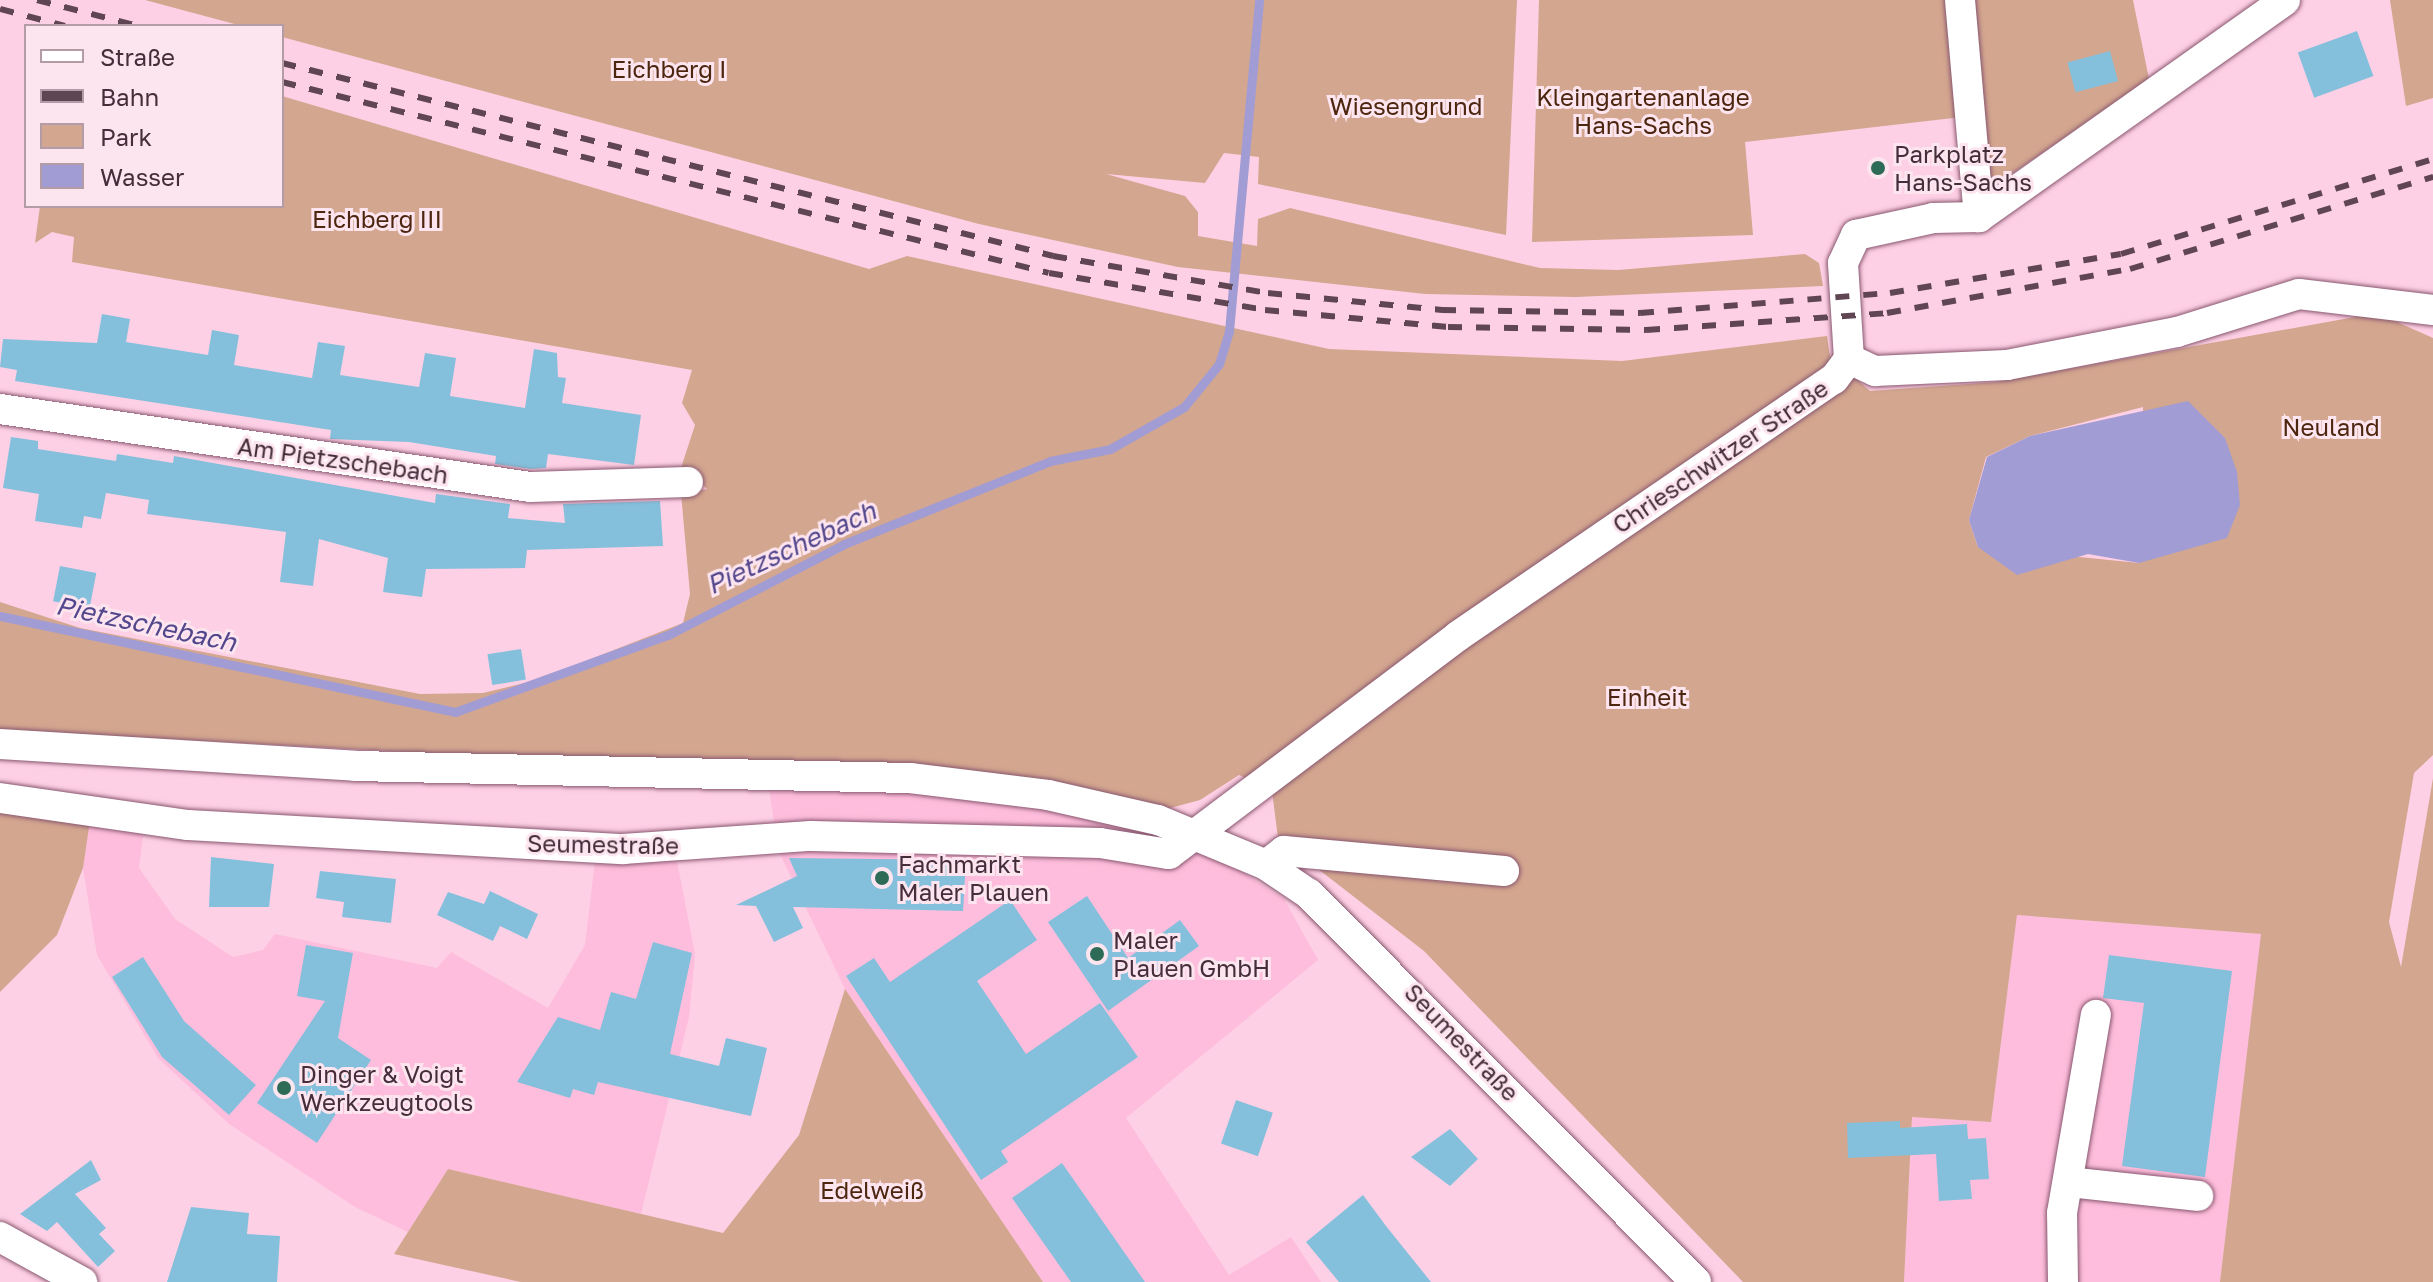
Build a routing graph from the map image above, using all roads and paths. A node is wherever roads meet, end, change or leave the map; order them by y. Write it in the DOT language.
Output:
graph roads {
  1 [pos="1960,0"];
  2 [pos="2285,0"];
  3 [pos="1979,217"];
  4 [pos="2433,310"];
  5 [pos="1849,359"];
  6 [pos="0,409"];
  7 [pos="688,482"];
  8 [pos="0,744"];
  9 [pos="0,798"];
  10 [pos="1202,837"];
  11 [pos="1266,865"];
  12 [pos="1504,871"];
  13 [pos="2096,1015"];
  14 [pos="2068,1182"];
  15 [pos="2198,1196"];
  16 [pos="0,1237"];
  17 [pos="82,1282"];
  18 [pos="1696,1282"];
  19 [pos="2063,1282"];
  1 -- 3 [label="street"];
  2 -- 3 [label="street"];
  3 -- 5 [label="street, Chrieschwitzer Straße"];
  4 -- 5 [label="street"];
  5 -- 10 [label="street, Chrieschwitzer Straße"];
  6 -- 7 [label="street, Am Pietzschebach"];
  8 -- 10 [label="street, Seumestraße"];
  9 -- 10 [label="street, Seumestraße"];
  10 -- 11 [label="street, Seumestraße"];
  11 -- 12 [label="street"];
  11 -- 18 [label="street, Seumestraße"];
  13 -- 14 [label="street"];
  14 -- 15 [label="street"];
  14 -- 19 [label="street"];
  16 -- 17 [label="street"];
}
